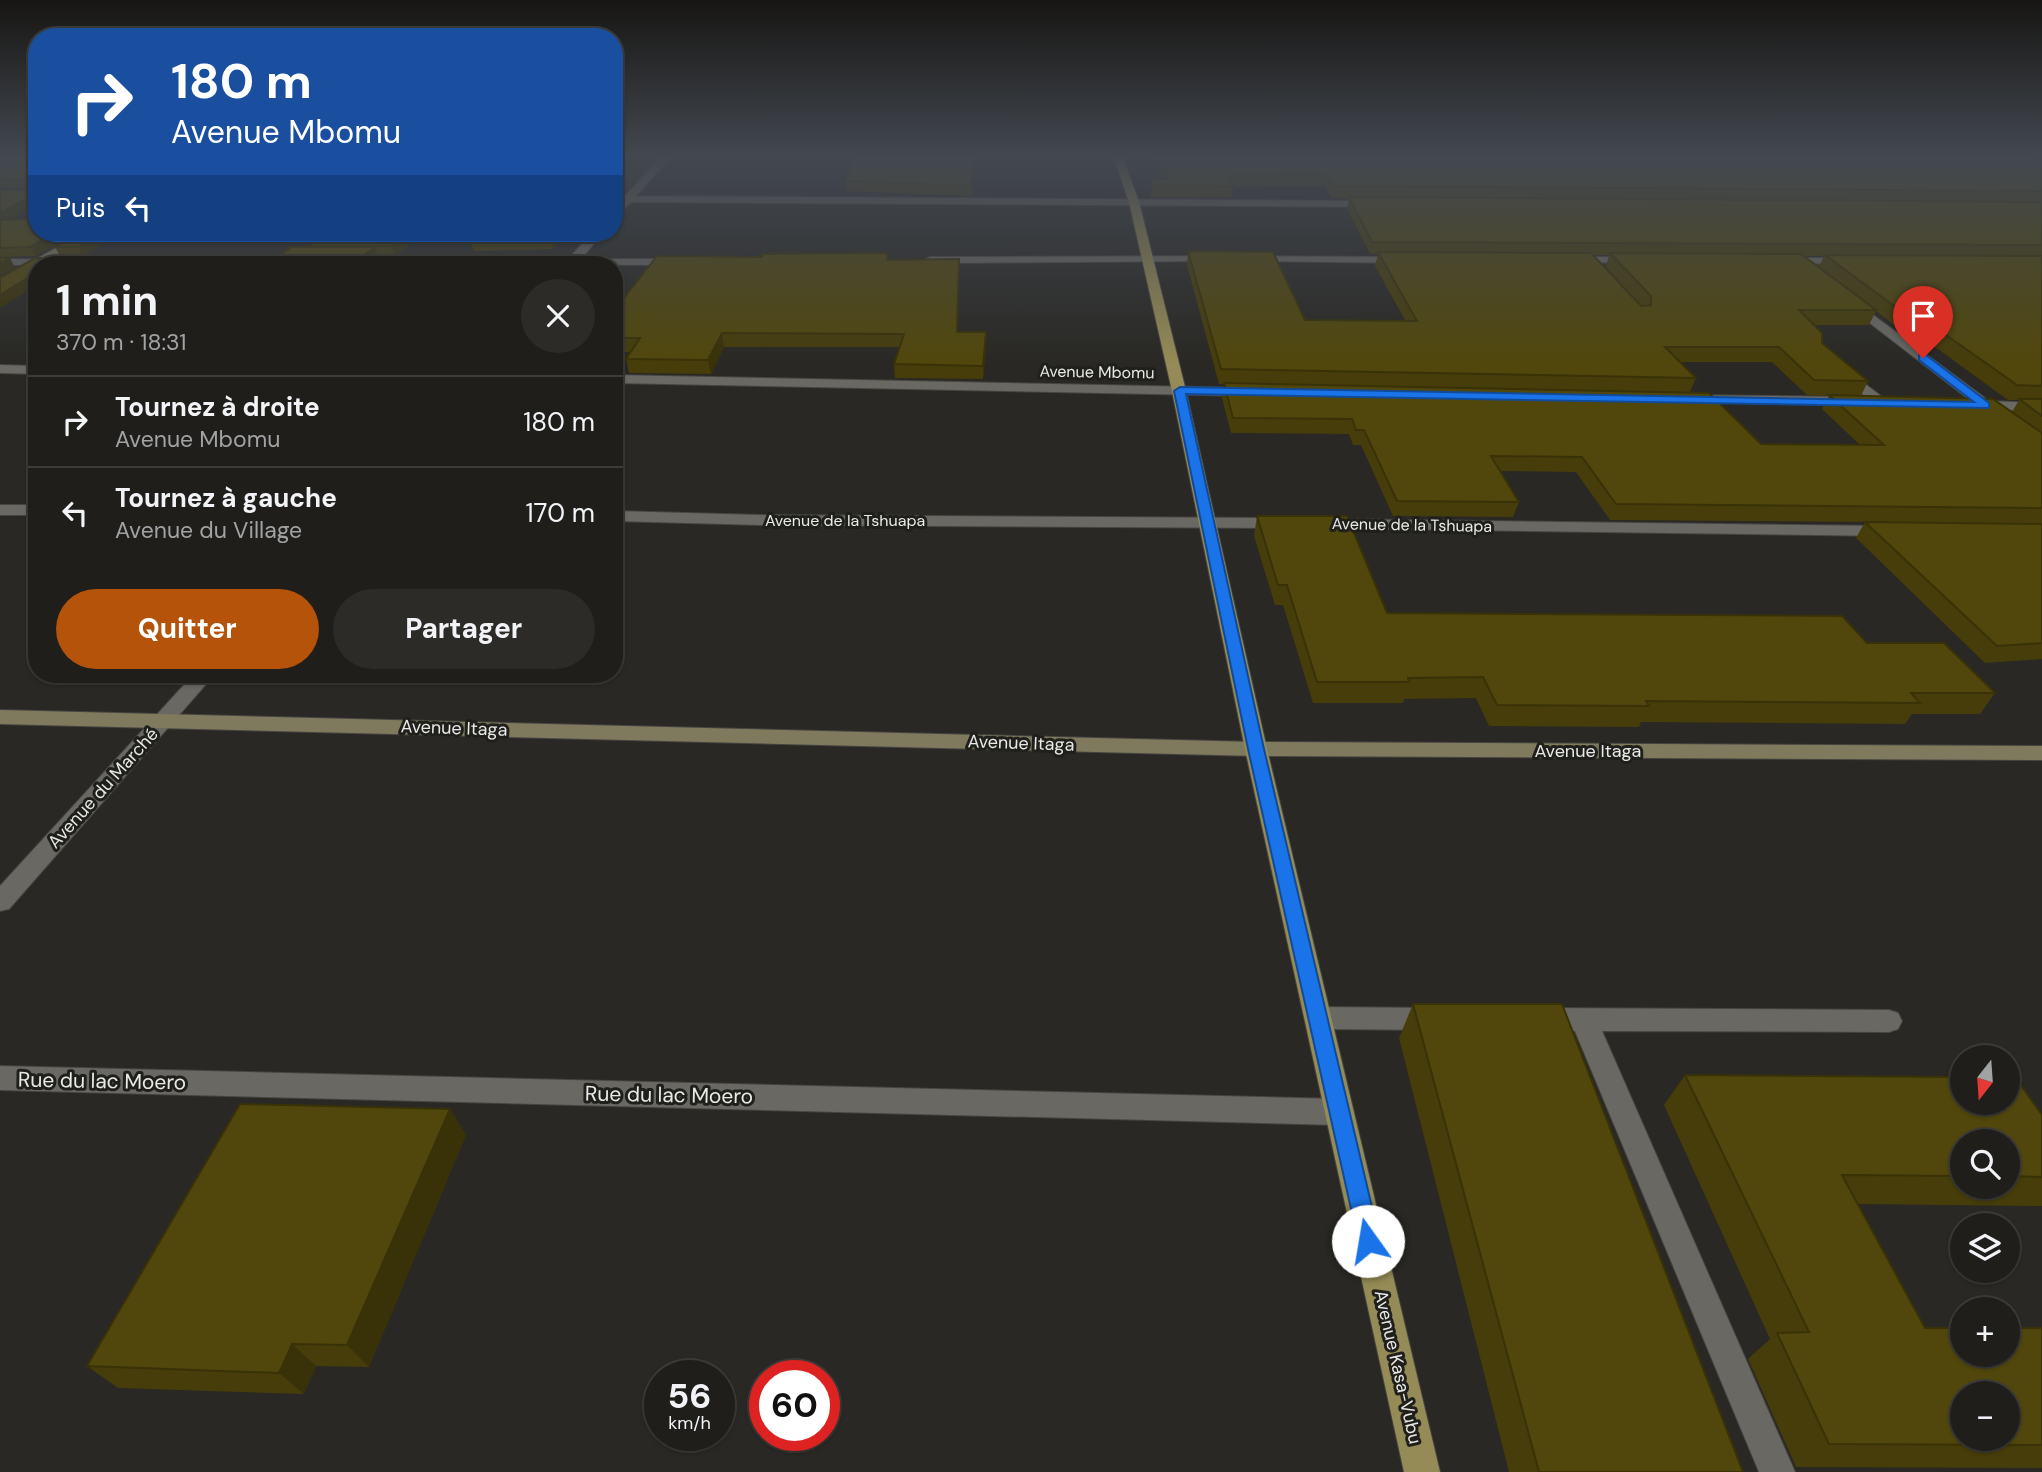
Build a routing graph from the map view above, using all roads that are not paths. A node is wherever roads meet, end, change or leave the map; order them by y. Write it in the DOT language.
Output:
graph roads {
  1 [pos="1139,227"];
  2 [pos="74,242"];
  3 [pos="590,242"];
  4 [pos="50,256"];
  5 [pos="577,256"];
  6 [pos="1146,259"];
  7 [pos="914,260"];
  8 [pos="1423,260"];
  9 [pos="1562,260"];
  10 [pos="1645,260"];
  11 [pos="1770,261"];
  12 [pos="1798,261"];
  13 [pos="1866,261"];
  14 [pos="0,262"];
  15 [pos="28,262"];
  16 [pos="694,262"];
  17 [pos="623,263"];
  18 [pos="28,269"];
  19 [pos="1820,278"];
  20 [pos="0,284"];
  21 [pos="1842,295"];
  22 [pos="1831,361"];
  23 [pos="0,369"];
  24 [pos="28,370"];
  25 [pos="623,379"];
  26 [pos="1180,391"];
  27 [pos="1262,392"];
  28 [pos="1674,398"];
  29 [pos="1959,405"];
  30 [pos="1985,406"];
  31 [pos="2042,407"];
  32 [pos="2004,420"];
  33 [pos="0,510"];
  34 [pos="28,510"];
  35 [pos="623,516"];
  36 [pos="1207,522"];
  37 [pos="1903,531"];
  38 [pos="197,683"];
  39 [pos="0,718"];
  40 [pos="163,720"];
  41 [pos="1256,749"];
  42 [pos="2042,753"];
  43 [pos="0,902"];
  44 [pos="1319,1018"];
  45 [pos="1458,1019"];
  46 [pos="1514,1019"];
  47 [pos="1584,1020"];
  48 [pos="1889,1021"];
  49 [pos="0,1078"];
  50 [pos="1338,1112"];
  51 [pos="1422,1472"];
  52 [pos="1777,1472"];
  1 -- 6 [label="main road, Avenue Kasa-Vubu"];
  2 -- 4 [label="street"];
  3 -- 5 [label="street"];
  6 -- 7 [label="street"];
  6 -- 8 [label="street"];
  6 -- 26 [label="main road, Avenue Kasa-Vubu"];
  9 -- 10 [label="street"];
  11 -- 12 [label="street"];
  12 -- 13 [label="street"];
  12 -- 19 [label="street"];
  14 -- 15 [label="street"];
  16 -- 17 [label="street"];
  18 -- 20 [label="street"];
  21 -- 30 [label="street"];
  22 -- 28 [label="street"];
  23 -- 24 [label="street"];
  25 -- 26 [label="street, Avenue Mbomu"];
  26 -- 27 [label="street, Avenue Mbomu"];
  26 -- 36 [label="main road, Avenue Kasa-Vubu"];
  29 -- 30 [label="street"];
  30 -- 31 [label="street"];
  30 -- 32 [label="street"];
  33 -- 34 [label="street"];
  35 -- 36 [label="street, Avenue de la Tshuapa"];
  36 -- 37 [label="street, Avenue de la Tshuapa"];
  36 -- 41 [label="main road, Avenue Kasa-Vubu"];
  38 -- 40 [label="street, Avenue du Marché"];
  39 -- 40 [label="street, Avenue Itaga"];
  40 -- 41 [label="street, Avenue Itaga"];
  40 -- 43 [label="street, Avenue du Marché"];
  41 -- 42 [label="street, Avenue Itaga"];
  41 -- 44 [label="main road, Avenue Kasa-Vubu"];
  44 -- 45 [label="street"];
  44 -- 50 [label="main road, Avenue Kasa-Vubu"];
  46 -- 47 [label="street"];
  47 -- 48 [label="street"];
  47 -- 52 [label="street"];
  49 -- 50 [label="street, Rue du lac Moero"];
  50 -- 51 [label="main road, Avenue Kasa-Vubu"];
}
